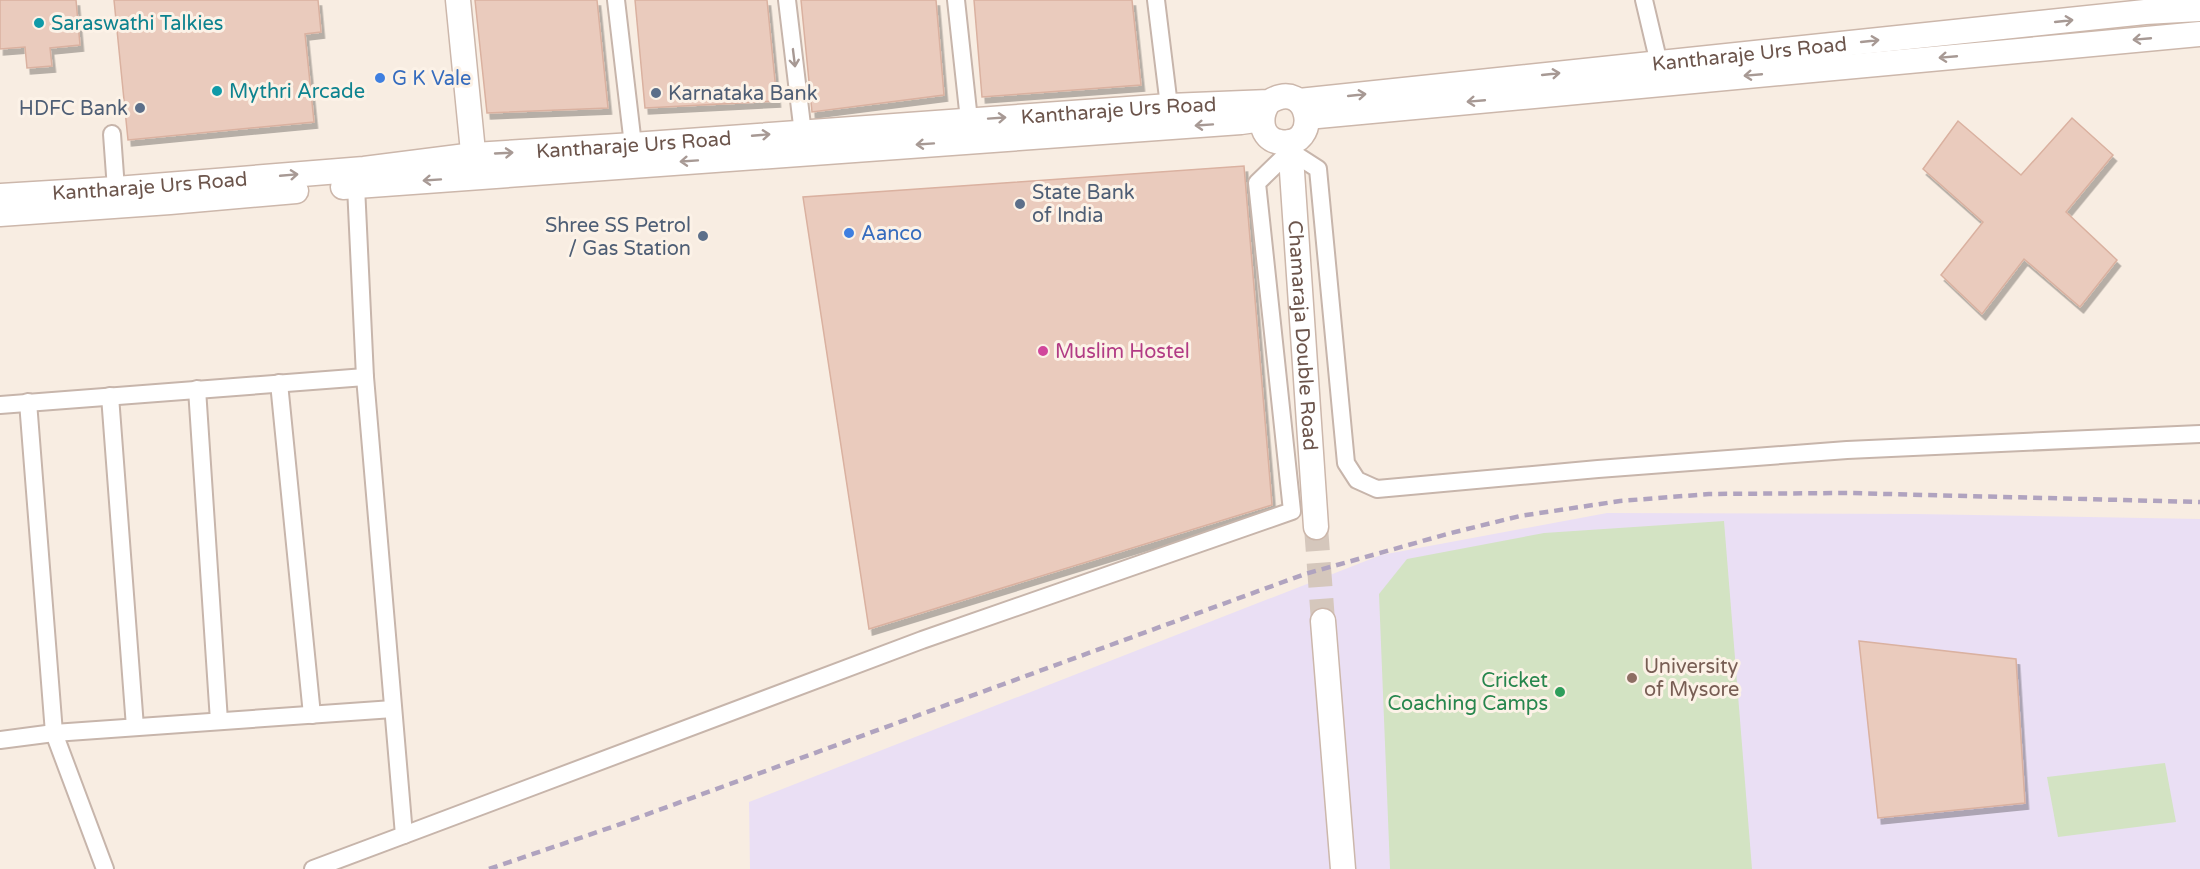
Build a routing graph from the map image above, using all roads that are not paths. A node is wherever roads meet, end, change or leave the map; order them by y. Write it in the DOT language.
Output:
graph roads {
  1 [pos="458,0"];
  2 [pos="616,0"];
  3 [pos="787,0"];
  4 [pos="956,0"];
  5 [pos="1156,0"];
  6 [pos="1644,0"];
  7 [pos="2200,9"];
  8 [pos="2010,26"];
  9 [pos="2200,34"];
  10 [pos="2013,51"];
  11 [pos="1661,73"];
  12 [pos="1169,106"];
  13 [pos="1303,109"];
  14 [pos="1266,110"];
  15 [pos="969,120"];
  16 [pos="112,134"];
  17 [pos="804,142"];
  18 [pos="633,145"];
  19 [pos="1290,147"];
  20 [pos="475,166"];
  21 [pos="356,186"];
  22 [pos="116,189"];
  23 [pos="0,196"];
  24 [pos="0,214"];
  25 [pos="366,377"];
  26 [pos="279,383"];
  27 [pos="197,389"];
  28 [pos="110,396"];
  29 [pos="28,402"];
  30 [pos="0,405"];
  31 [pos="2200,434"];
  32 [pos="1316,527"];
  33 [pos="1323,621"];
  34 [pos="393,709"];
  35 [pos="312,715"];
  36 [pos="219,721"];
  37 [pos="135,727"];
  38 [pos="54,733"];
  39 [pos="0,740"];
  40 [pos="404,835"];
  41 [pos="105,869"];
  42 [pos="313,869"];
  43 [pos="1343,869"];
  1 -- 20 [label="street"];
  2 -- 18 [label="street"];
  3 -- 17 [label="street, one-way"];
  4 -- 15 [label="street"];
  5 -- 12 [label="street"];
  6 -- 11 [label="street"];
  8 -- 7 [label="street, Kantharaje Urs Road, one-way"];
  8 -- 10 [label="street"];
  11 -- 8 [label="street, Kantharaje Urs Road, one-way"];
  9 -- 10 [label="street, Kantharaje Urs Road, one-way"];
  10 -- 11 [label="street, Kantharaje Urs Road, one-way"];
  11 -- 13 [label="street, Kantharaje Urs Road"];
  12 -- 14 [label="street, Kantharaje Urs Road"];
  15 -- 12 [label="street, Kantharaje Urs Road, one-way"];
  13 -- 14 [label="street"];
  13 -- 19 [label="street"];
  14 -- 17 [label="street, Kantharaje Urs Road, one-way"];
  14 -- 19 [label="street"];
  15 -- 17 [label="street, Kantharaje Urs Road"];
  16 -- 22 [label="street"];
  18 -- 17 [label="street, Kantharaje Urs Road, one-way"];
  17 -- 20 [label="street, Kantharaje Urs Road, one-way"];
  20 -- 18 [label="street, Kantharaje Urs Road, one-way"];
  19 -- 31 [label="street"];
  19 -- 32 [label="street, Chamaraja Double Road"];
  19 -- 40 [label="street"];
  20 -- 21 [label="street, Kantharaje Urs Road, one-way"];
  22 -- 20 [label="street, Kantharaje Urs Road, one-way"];
  21 -- 24 [label="street, Kantharaje Urs Road"];
  21 -- 25 [label="street"];
  22 -- 23 [label="street, Kantharaje Urs Road"];
  25 -- 26 [label="street"];
  25 -- 34 [label="street"];
  26 -- 27 [label="street"];
  26 -- 35 [label="street"];
  27 -- 28 [label="street"];
  27 -- 36 [label="street"];
  28 -- 29 [label="street"];
  28 -- 37 [label="street"];
  29 -- 30 [label="street"];
  29 -- 38 [label="street"];
  33 -- 43 [label="street"];
  34 -- 35 [label="street"];
  34 -- 40 [label="street"];
  35 -- 36 [label="street"];
  36 -- 37 [label="street"];
  37 -- 38 [label="street"];
  38 -- 39 [label="street"];
  38 -- 41 [label="street"];
  40 -- 42 [label="street"];
}
